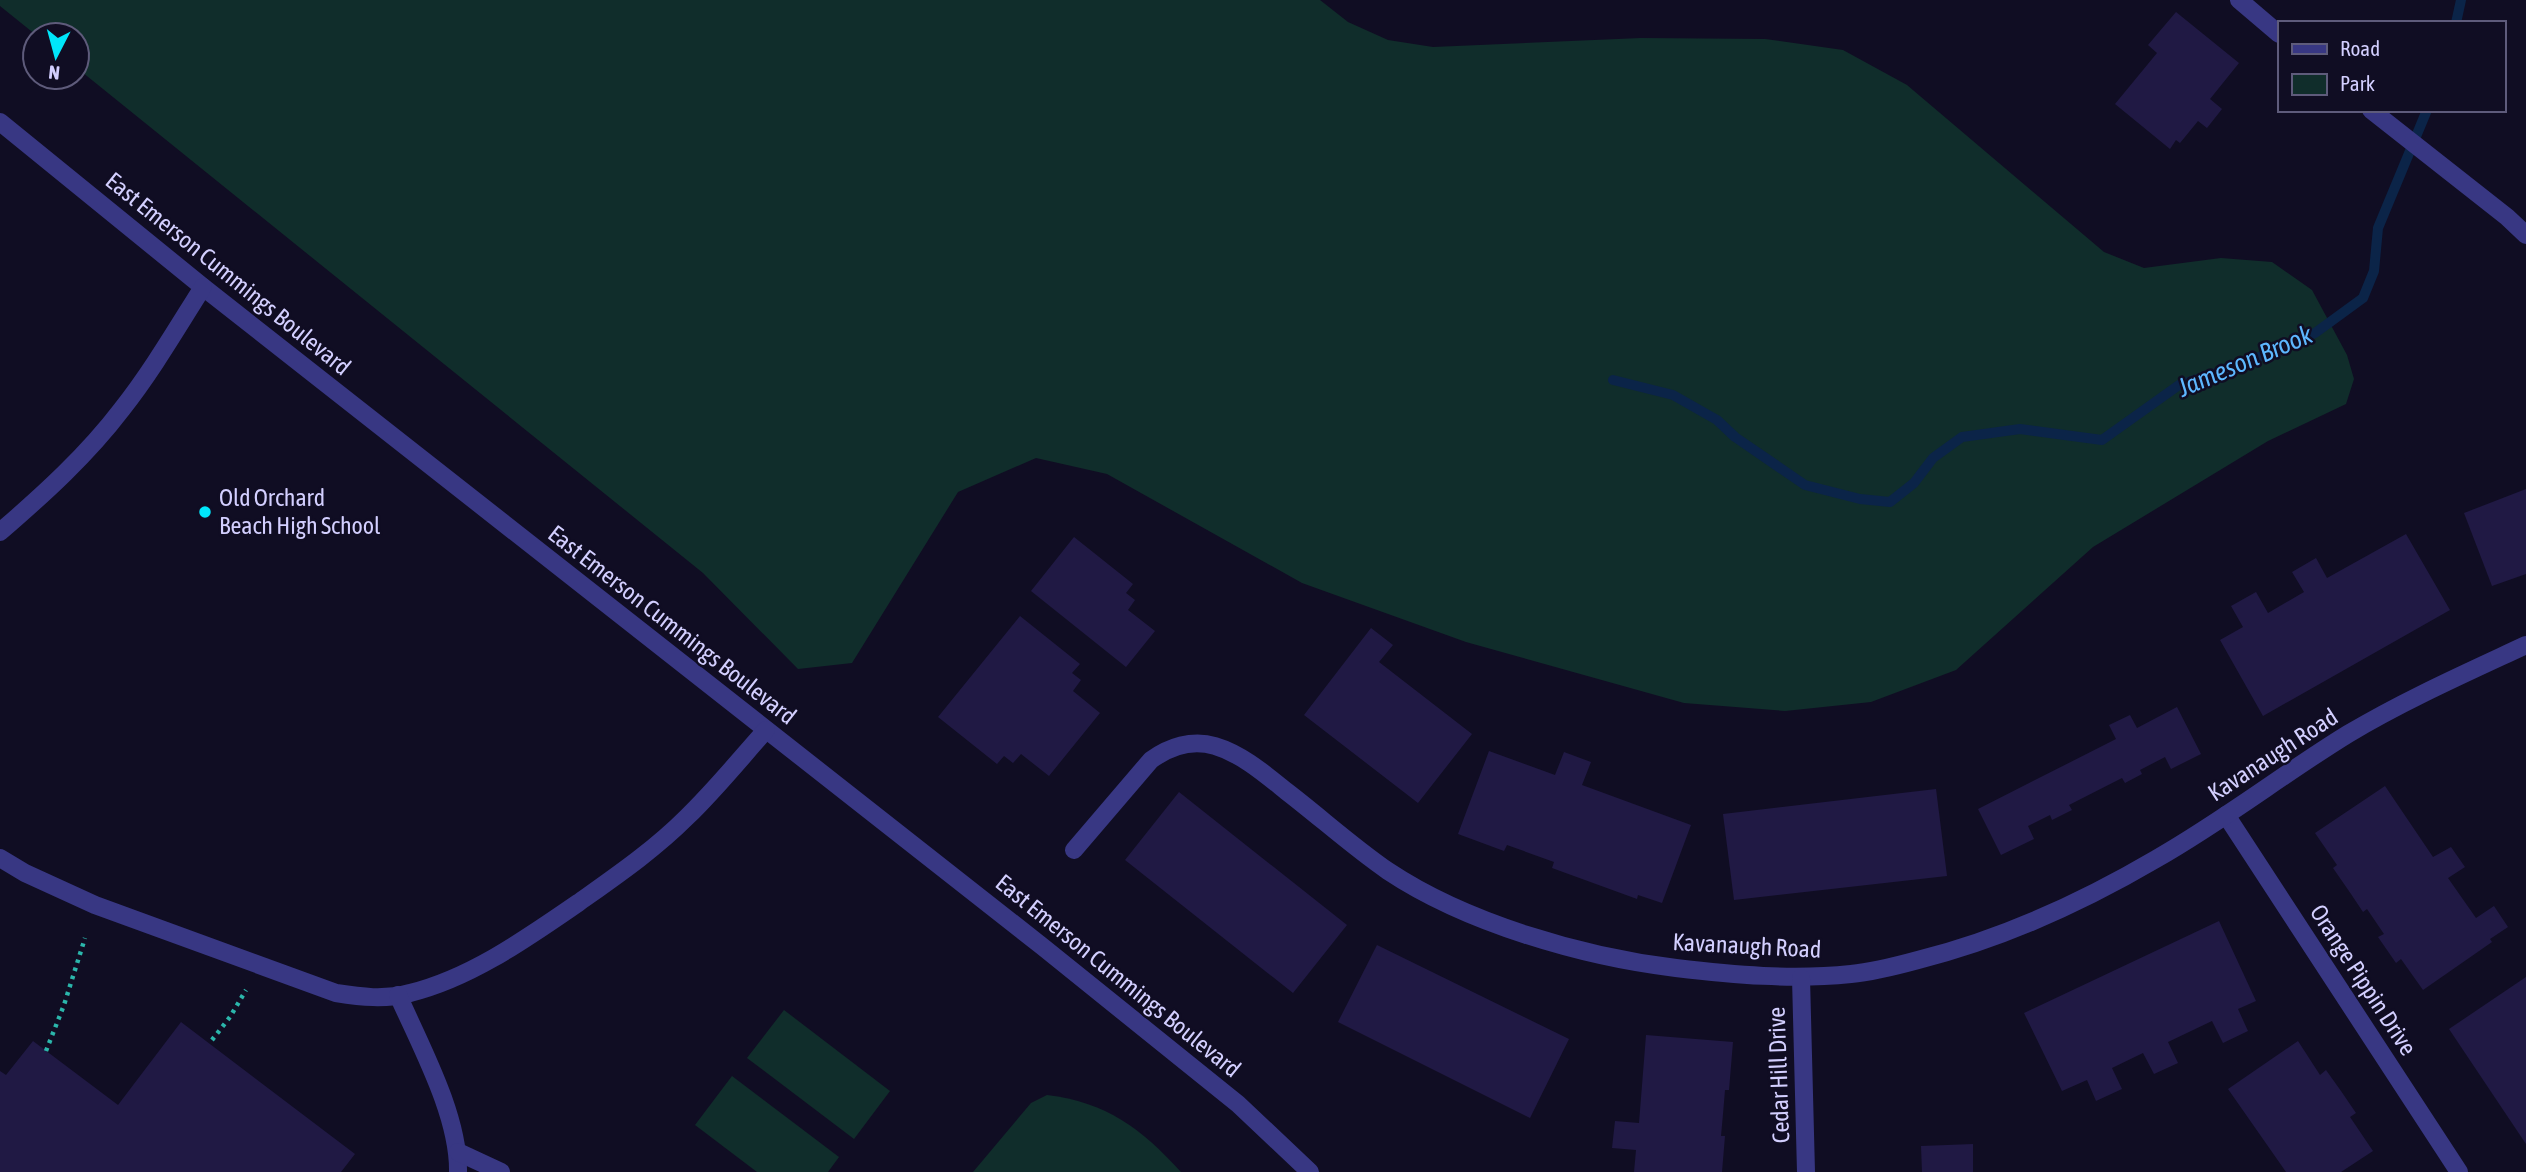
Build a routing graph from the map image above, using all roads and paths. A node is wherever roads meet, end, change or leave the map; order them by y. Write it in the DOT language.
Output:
graph roads {
  1 [pos="2239,0"];
  2 [pos="2278,33"];
  3 [pos="2373,112"];
  4 [pos="0,122"];
  5 [pos="2526,235"];
  6 [pos="203,287"];
  7 [pos="0,531"];
  8 [pos="2526,645"];
  9 [pos="766,730"];
  10 [pos="2226,815"];
  11 [pos="1074,850"];
  12 [pos="0,858"];
  13 [pos="85,938"];
  14 [pos="1801,978"];
  15 [pos="246,989"];
  16 [pos="398,995"];
  17 [pos="212,1040"];
  18 [pos="46,1051"];
  19 [pos="458,1152"];
  20 [pos="458,1172"];
  21 [pos="501,1172"];
  22 [pos="1310,1172"];
  23 [pos="1806,1172"];
  24 [pos="2459,1172"];
  1 -- 2 [label="street"];
  3 -- 5 [label="street"];
  4 -- 6 [label="street, East Emerson Cummings Boulevard"];
  6 -- 7 [label="street"];
  6 -- 9 [label="street, East Emerson Cummings Boulevard"];
  8 -- 10 [label="street, Kavanaugh Road"];
  9 -- 16 [label="street"];
  9 -- 22 [label="street, East Emerson Cummings Boulevard"];
  10 -- 14 [label="street, Kavanaugh Road"];
  10 -- 24 [label="street, Orange Pippin Drive"];
  11 -- 14 [label="street, Kavanaugh Road"];
  12 -- 16 [label="street"];
  13 -- 18 [label="path"];
  14 -- 23 [label="street, Cedar Hill Drive"];
  15 -- 17 [label="path"];
  16 -- 19 [label="street"];
  19 -- 20 [label="street"];
  19 -- 21 [label="street"];
}
